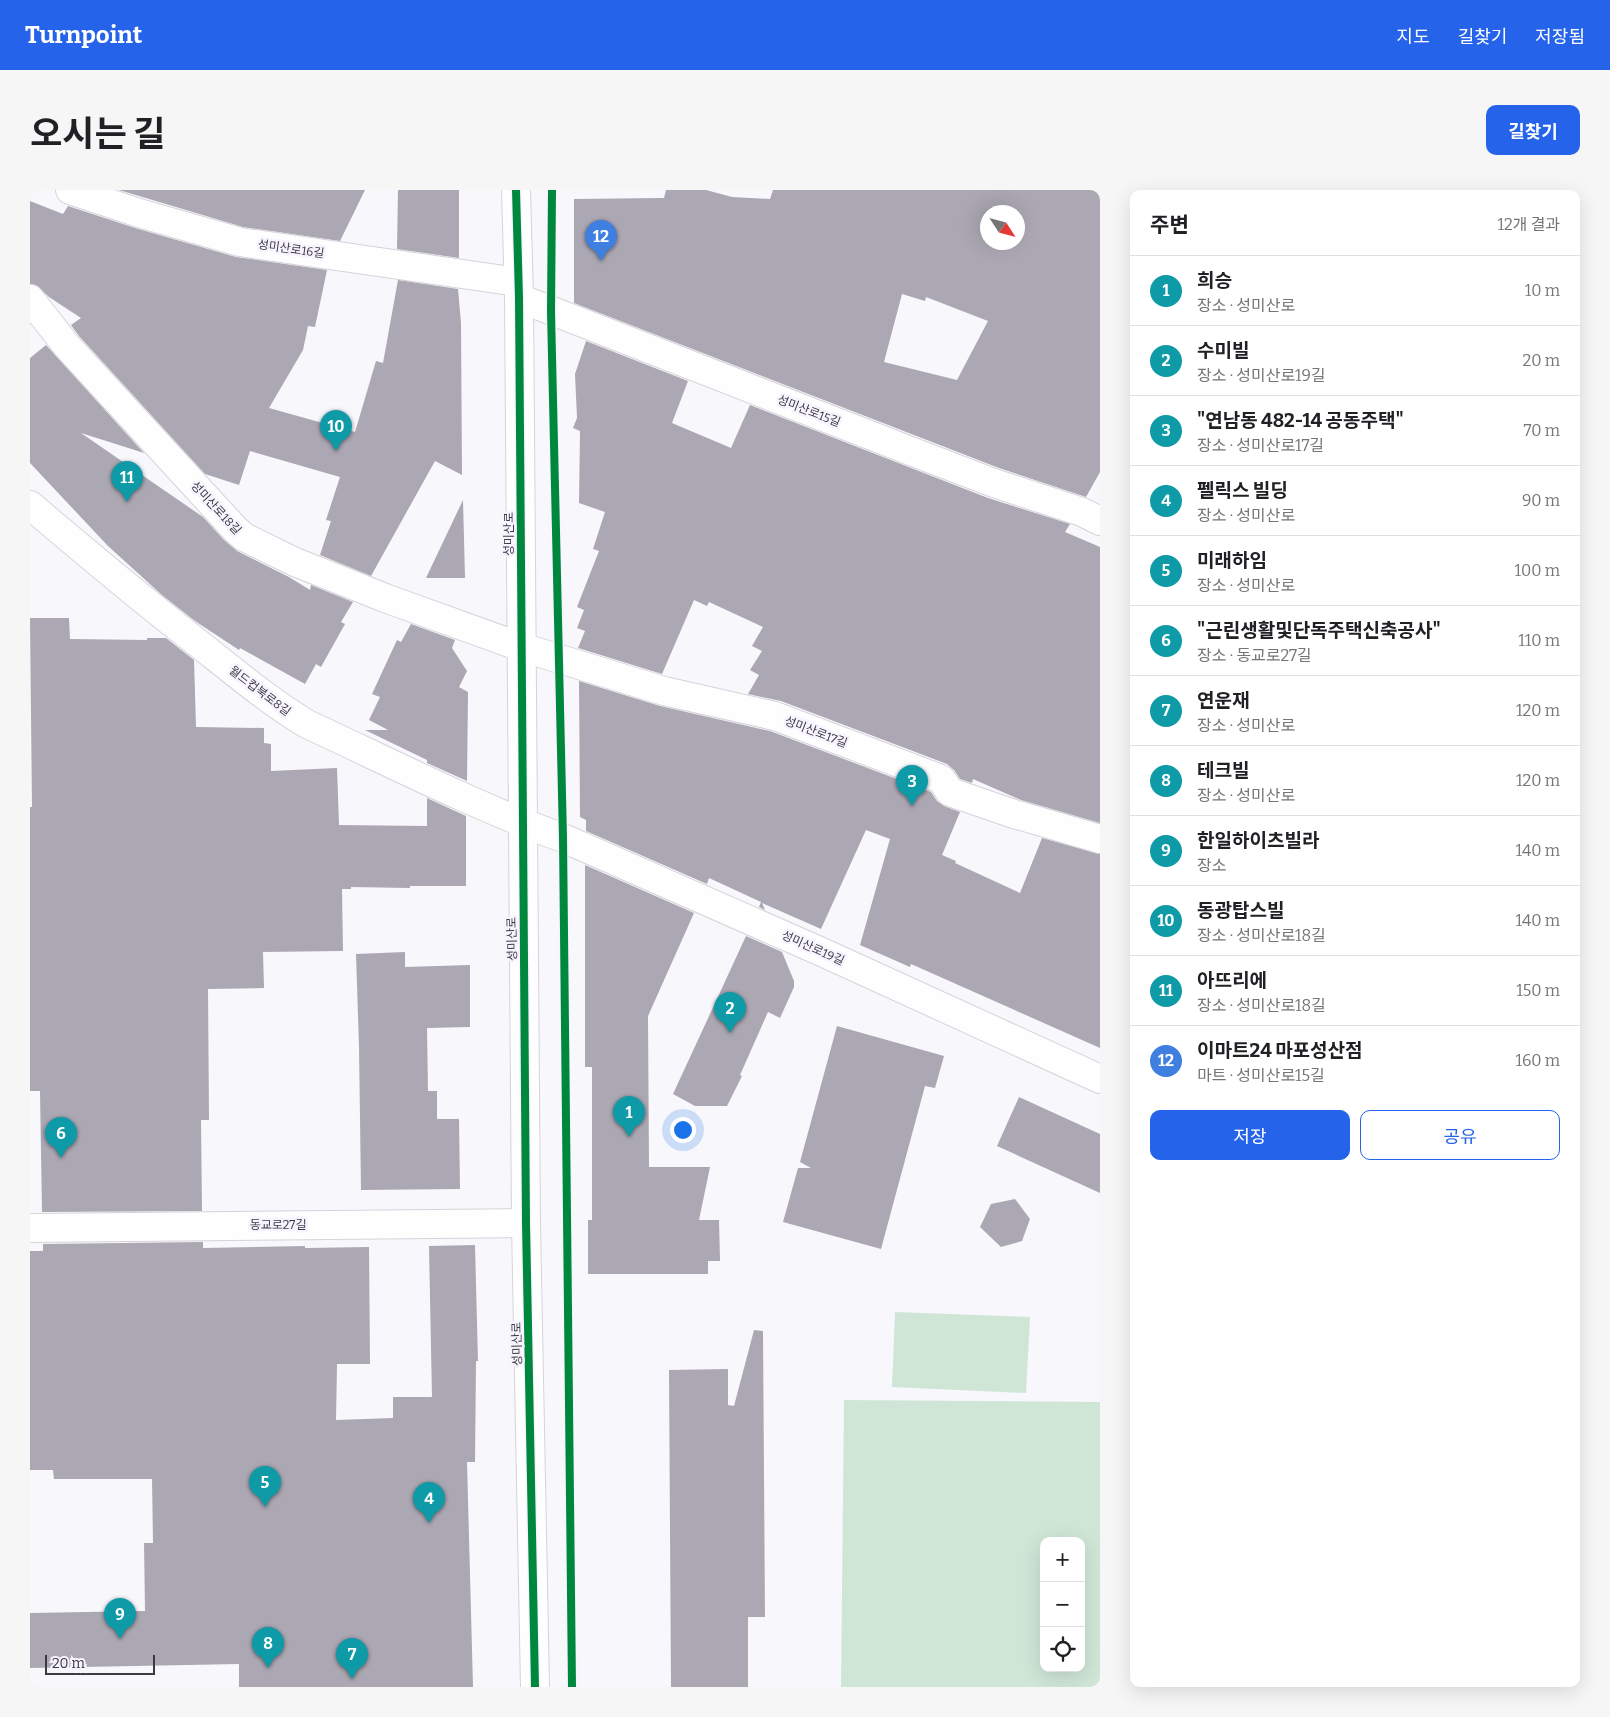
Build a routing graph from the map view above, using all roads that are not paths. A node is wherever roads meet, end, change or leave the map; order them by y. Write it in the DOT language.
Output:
graph roads {
  1 [pos="70,190"];
  2 [pos="516,190"];
  3 [pos="519,290"];
  4 [pos="30,300"];
  5 [pos="30,505"];
  6 [pos="1100,521"];
  7 [pos="521,647"];
  8 [pos="522,824"];
  9 [pos="1100,839"];
  10 [pos="1100,1079"];
  11 [pos="526,1223"];
  12 [pos="30,1228"];
  13 [pos="535,1687"];
  1 -- 3 [label="street, 성미산로16길"];
  2 -- 3 [label="street, 성미산로"];
  3 -- 6 [label="street, 성미산로15길"];
  3 -- 7 [label="street, 성미산로"];
  4 -- 7 [label="street, 성미산로18길"];
  5 -- 8 [label="street, 월드컵북로8길"];
  7 -- 8 [label="street, 성미산로"];
  7 -- 9 [label="street, 성미산로17길"];
  8 -- 10 [label="street, 성미산로19길"];
  8 -- 11 [label="street, 성미산로"];
  11 -- 12 [label="street, 동교로27길"];
  11 -- 13 [label="street, 성미산로"];
}
